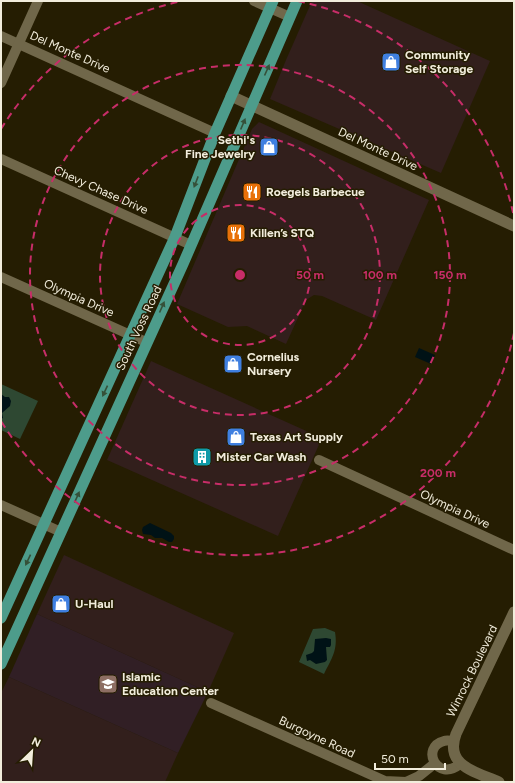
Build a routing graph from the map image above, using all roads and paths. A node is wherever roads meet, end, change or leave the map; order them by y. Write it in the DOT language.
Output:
graph roads {
  1 [pos="38,1"];
  2 [pos="254,1"];
  3 [pos="297,1"];
  4 [pos="272,5"];
  5 [pos="290,17"];
  6 [pos="1,36"];
  7 [pos="18,44"];
  8 [pos="1,83"];
  9 [pos="231,96"];
  10 [pos="251,105"];
  11 [pos="215,133"];
  12 [pos="1,159"];
  13 [pos="514,226"];
  14 [pos="175,237"];
  15 [pos="191,244"];
  16 [pos="1,277"];
  17 [pos="131,336"];
  18 [pos="146,342"];
  19 [pos="319,460"];
  20 [pos="1,505"];
  21 [pos="44,525"];
  22 [pos="61,532"];
  23 [pos="514,550"];
  24 [pos="514,612"];
  25 [pos="1,618"];
  26 [pos="5,644"];
  27 [pos="1,664"];
  28 [pos="212,703"];
  29 [pos="453,741"];
  30 [pos="434,764"];
  31 [pos="460,764"];
  32 [pos="499,782"];
  1 -- 7 [label="street"];
  2 -- 4 [label="street"];
  3 -- 5 [label="main road, South Voss Road"];
  4 -- 5 [label="street"];
  4 -- 9 [label="main road, South Voss Road"];
  10 -- 5 [label="main road, South Voss Road, one-way"];
  6 -- 7 [label="street, Del Monte Drive"];
  7 -- 8 [label="street"];
  7 -- 11 [label="street, Del Monte Drive"];
  9 -- 10 [label="street, Del Monte Drive"];
  9 -- 11 [label="main road, South Voss Road"];
  10 -- 13 [label="street, Del Monte Drive"];
  15 -- 10 [label="main road, South Voss Road, one-way"];
  11 -- 14 [label="main road, South Voss Road, one-way"];
  12 -- 14 [label="street, Chevy Chase Drive"];
  14 -- 15 [label="street, Chevy Chase Drive"];
  14 -- 17 [label="main road, South Voss Road"];
  18 -- 15 [label="main road, South Voss Road, one-way"];
  16 -- 17 [label="street, Olympia Drive"];
  17 -- 18 [label="street, Olympia Drive"];
  17 -- 21 [label="main road, South Voss Road, one-way"];
  22 -- 18 [label="main road, South Voss Road, one-way"];
  19 -- 23 [label="street, Olympia Drive"];
  20 -- 21 [label="street"];
  21 -- 22 [label="street"];
  21 -- 25 [label="main road, South Voss Road, one-way"];
  22 -- 26 [label="main road, South Voss Road"];
  24 -- 29 [label="street, Winrock Boulevard"];
  26 -- 27 [label="main road, South Voss Road"];
  28 -- 30 [label="street, Burgoyne Road"];
  29 -- 30 [label="street"];
  29 -- 31 [label="street"];
  30 -- 31 [label="street"];
  31 -- 32 [label="street"];
}
